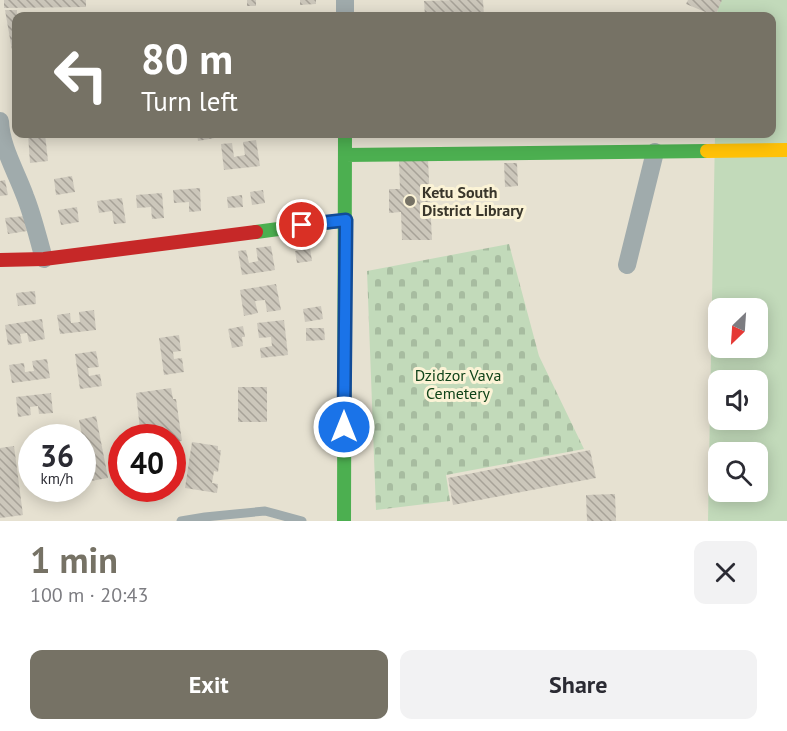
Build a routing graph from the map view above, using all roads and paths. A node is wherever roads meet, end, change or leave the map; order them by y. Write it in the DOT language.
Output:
graph roads {
  1 [pos="0,121"];
  2 [pos="345,138"];
  3 [pos="787,150"];
  4 [pos="655,152"];
  5 [pos="345,155"];
  6 [pos="346,220"];
  7 [pos="45,259"];
  8 [pos="0,260"];
  9 [pos="627,266"];
  10 [pos="203,519"];
  11 [pos="181,521"];
  12 [pos="303,521"];
  13 [pos="344,521"];
  1 -- 7 [label="street"];
  2 -- 5 [label="street"];
  3 -- 4 [label="street"];
  4 -- 5 [label="street"];
  4 -- 9 [label="street"];
  5 -- 6 [label="street"];
  6 -- 7 [label="street"];
  6 -- 13 [label="street"];
  7 -- 8 [label="street"];
  10 -- 11 [label="lane"];
  10 -- 12 [label="lane"];
}
